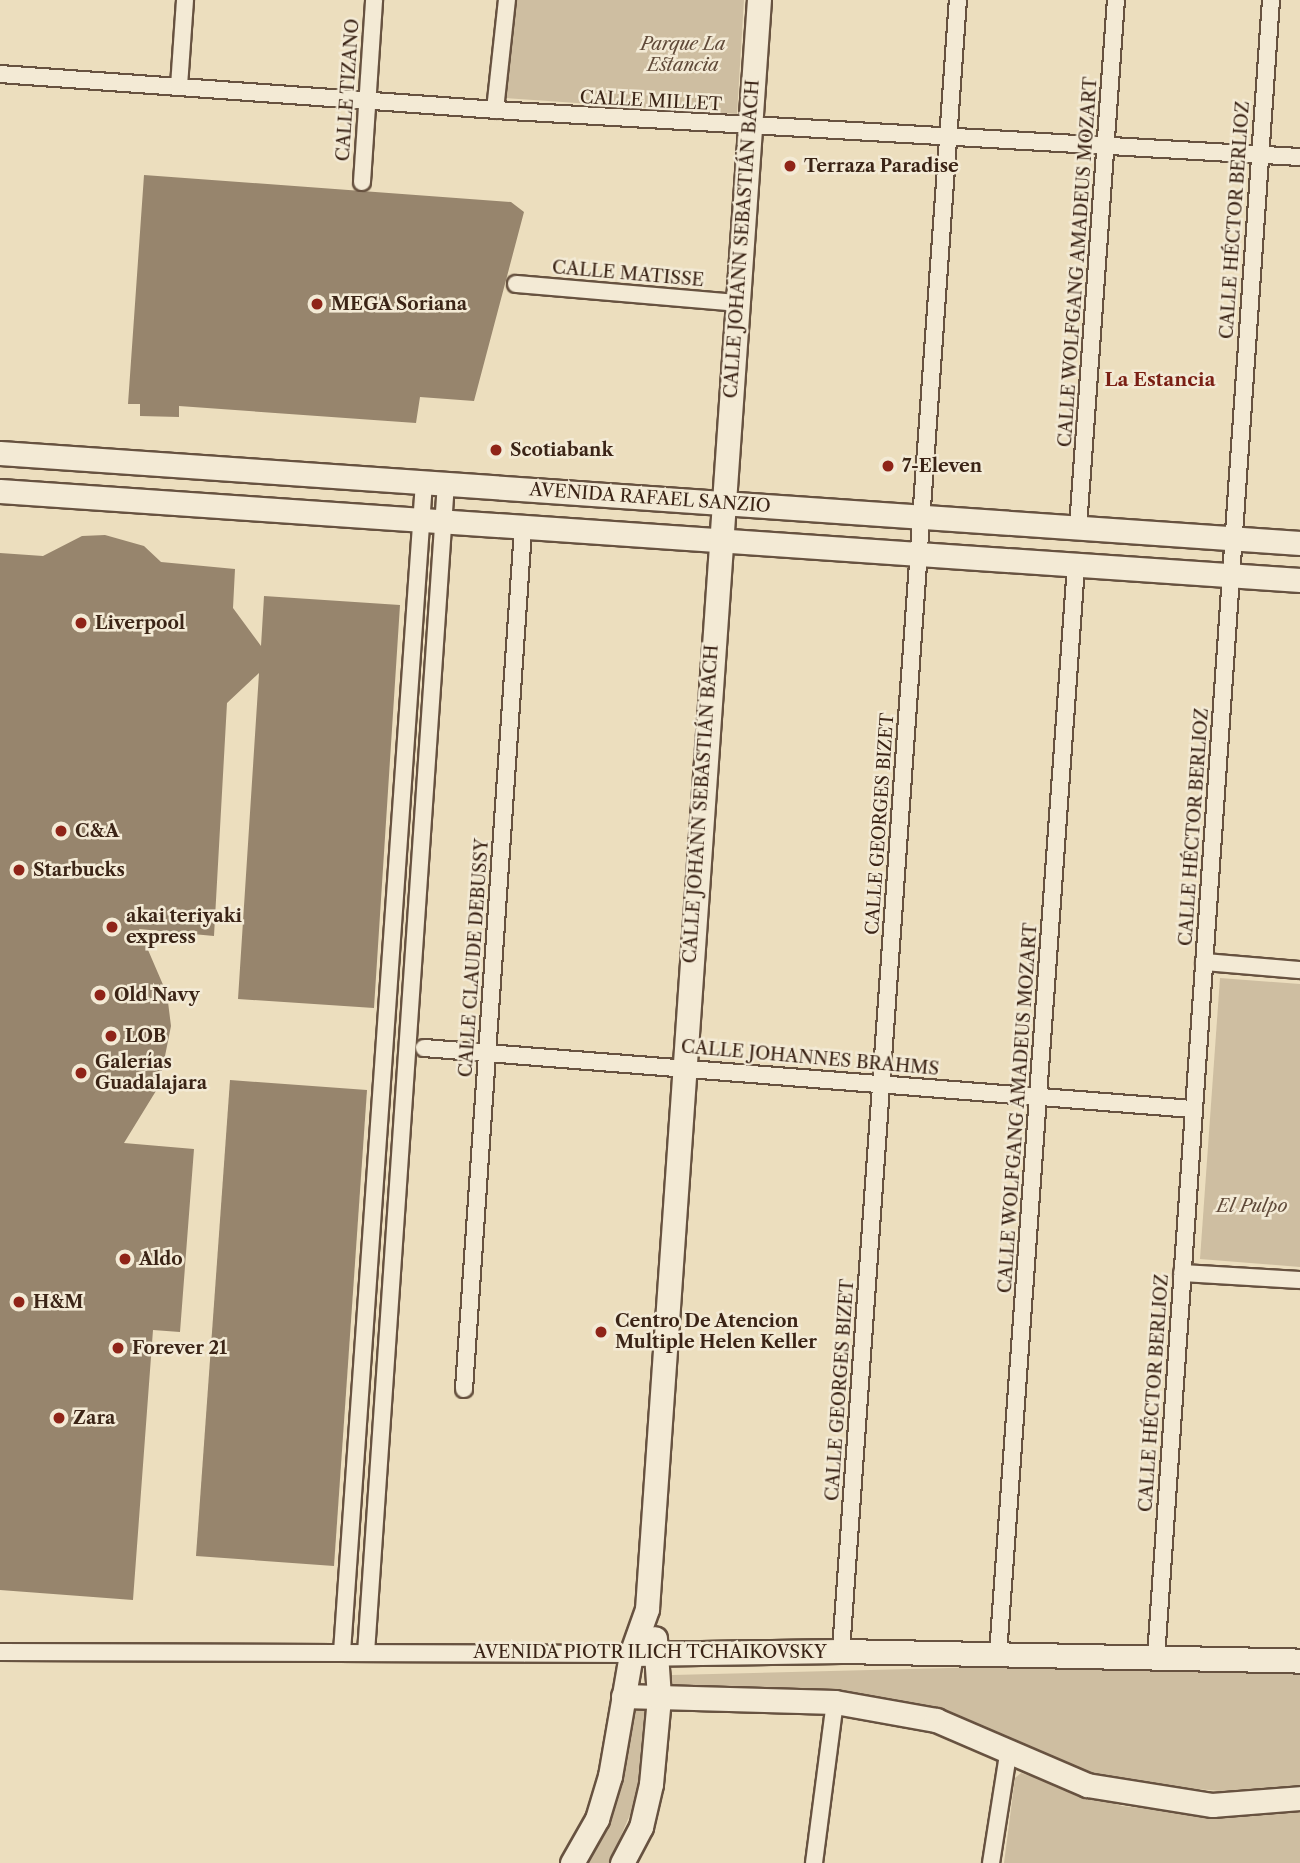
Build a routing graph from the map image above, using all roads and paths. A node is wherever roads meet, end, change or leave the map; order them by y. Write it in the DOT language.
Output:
graph roads {
  1 [pos="186,0"];
  2 [pos="374,0"];
  3 [pos="507,0"];
  4 [pos="759,0"];
  5 [pos="958,0"];
  6 [pos="1116,0"];
  7 [pos="1271,0"];
  8 [pos="0,74"];
  9 [pos="179,86"];
  10 [pos="367,101"];
  11 [pos="495,110"];
  12 [pos="750,126"];
  13 [pos="948,136"];
  14 [pos="1105,145"];
  15 [pos="1259,154"];
  16 [pos="1300,157"];
  17 [pos="362,182"];
  18 [pos="516,284"];
  19 [pos="737,303"];
  20 [pos="0,453"];
  21 [pos="435,483"];
  22 [pos="0,491"];
  23 [pos="723,503"];
  24 [pos="921,516"];
  25 [pos="432,523"];
  26 [pos="1078,527"];
  27 [pos="523,530"];
  28 [pos="1233,538"];
  29 [pos="720,542"];
  30 [pos="1300,543"];
  31 [pos="919,555"];
  32 [pos="1076,565"];
  33 [pos="1230,575"];
  34 [pos="1300,580"];
  35 [pos="415,628"];
  36 [pos="434,630"];
  37 [pos="1204,962"];
  38 [pos="1300,970"];
  39 [pos="424,1048"];
  40 [pos="487,1052"];
  41 [pos="683,1067"];
  42 [pos="881,1083"];
  43 [pos="1038,1096"];
  44 [pos="1193,1109"];
  45 [pos="1182,1273"];
  46 [pos="1300,1280"];
  47 [pos="464,1389"];
  48 [pos="647,1609"];
  49 [pos="841,1651"];
  50 [pos="0,1652"];
  51 [pos="342,1652"];
  52 [pos="366,1653"];
  53 [pos="659,1653"];
  54 [pos="631,1654"];
  55 [pos="998,1654"];
  56 [pos="1156,1657"];
  57 [pos="1300,1661"];
  58 [pos="623,1696"];
  59 [pos="659,1697"];
  60 [pos="835,1702"];
  61 [pos="1008,1754"];
  62 [pos="1300,1798"];
  63 [pos="641,1827"];
  64 [pos="572,1863"];
  65 [pos="622,1863"];
  66 [pos="639,1863"];
  67 [pos="814,1863"];
  68 [pos="991,1863"];
  1 -- 9 [label="street"];
  2 -- 10 [label="street, CALLE TIZANO"];
  3 -- 11 [label="street"];
  4 -- 12 [label="street, CALLE JOHANN SEBASTIÁN BACH"];
  5 -- 13 [label="street, CALLE GEORGES BIZET"];
  6 -- 14 [label="street, CALLE WOLFGANG AMADEUS MOZART"];
  7 -- 15 [label="street, CALLE HÉCTOR BERLIOZ"];
  8 -- 9 [label="street, CALLE MILLET"];
  9 -- 10 [label="street, CALLE MILLET"];
  10 -- 11 [label="street, CALLE MILLET"];
  10 -- 17 [label="street, CALLE TIZANO"];
  11 -- 12 [label="street, CALLE MILLET"];
  12 -- 13 [label="street, CALLE MILLET"];
  12 -- 19 [label="street, CALLE JOHANN SEBASTIÁN BACH"];
  13 -- 14 [label="street, CALLE MILLET"];
  13 -- 24 [label="street, CALLE GEORGES BIZET"];
  14 -- 15 [label="street, CALLE MILLET"];
  14 -- 26 [label="street, CALLE WOLFGANG AMADEUS MOZART"];
  15 -- 16 [label="street, CALLE MILLET"];
  15 -- 28 [label="street, CALLE HÉCTOR BERLIOZ"];
  18 -- 19 [label="street, CALLE MATISSE"];
  19 -- 23 [label="street, CALLE JOHANN SEBASTIÁN BACH"];
  20 -- 21 [label="street, AVENIDA RAFAEL SANZIO"];
  21 -- 23 [label="street, AVENIDA RAFAEL SANZIO"];
  21 -- 25 [label="street"];
  21 -- 25 [label="street"];
  22 -- 25 [label="street"];
  23 -- 24 [label="street, AVENIDA RAFAEL SANZIO"];
  23 -- 29 [label="street, CALLE JOHANN SEBASTIÁN BACH"];
  24 -- 26 [label="street, AVENIDA RAFAEL SANZIO"];
  24 -- 31 [label="street, CALLE GEORGES BIZET"];
  25 -- 27 [label="street"];
  25 -- 35 [label="street"];
  25 -- 36 [label="street"];
  26 -- 28 [label="street, AVENIDA RAFAEL SANZIO"];
  27 -- 29 [label="street"];
  27 -- 40 [label="street, CALLE CLAUDE DEBUSSY"];
  28 -- 30 [label="street, AVENIDA RAFAEL SANZIO"];
  28 -- 33 [label="street, CALLE HÉCTOR BERLIOZ"];
  29 -- 31 [label="street"];
  29 -- 41 [label="street, CALLE JOHANN SEBASTIÁN BACH"];
  31 -- 32 [label="street"];
  31 -- 42 [label="street, CALLE GEORGES BIZET"];
  32 -- 33 [label="street"];
  32 -- 43 [label="street, CALLE WOLFGANG AMADEUS MOZART"];
  33 -- 34 [label="street"];
  33 -- 37 [label="street, CALLE HÉCTOR BERLIOZ"];
  35 -- 36 [label="street"];
  35 -- 51 [label="street"];
  36 -- 52 [label="street"];
  37 -- 38 [label="street"];
  37 -- 44 [label="street, CALLE HÉCTOR BERLIOZ"];
  39 -- 40 [label="street, CALLE JOHANNES BRAHMS"];
  40 -- 41 [label="street, CALLE JOHANNES BRAHMS"];
  40 -- 47 [label="street, CALLE CLAUDE DEBUSSY"];
  41 -- 42 [label="street, CALLE JOHANNES BRAHMS"];
  41 -- 48 [label="street, CALLE JOHANN SEBASTIÁN BACH"];
  42 -- 43 [label="street, CALLE JOHANNES BRAHMS"];
  42 -- 49 [label="street, CALLE GEORGES BIZET"];
  43 -- 44 [label="street, CALLE JOHANNES BRAHMS"];
  43 -- 55 [label="street, CALLE WOLFGANG AMADEUS MOZART"];
  44 -- 45 [label="street, CALLE HÉCTOR BERLIOZ"];
  45 -- 46 [label="street"];
  45 -- 56 [label="street, CALLE HÉCTOR BERLIOZ"];
  48 -- 53 [label="street, CALLE JOHANN SEBASTIÁN BACH"];
  48 -- 54 [label="street, CALLE JOHANN SEBASTIÁN BACH"];
  49 -- 53 [label="street, AVENIDA PIOTR ILICH TCHAIKOVSKY"];
  49 -- 55 [label="street, AVENIDA PIOTR ILICH TCHAIKOVSKY"];
  50 -- 51 [label="street, AVENIDA PIOTR ILICH TCHAIKOVSKY"];
  51 -- 52 [label="street, AVENIDA PIOTR ILICH TCHAIKOVSKY"];
  52 -- 54 [label="street, AVENIDA PIOTR ILICH TCHAIKOVSKY"];
  53 -- 54 [label="street, AVENIDA PIOTR ILICH TCHAIKOVSKY"];
  53 -- 59 [label="street, CALLE JOHANN SEBASTIÁN BACH"];
  54 -- 58 [label="street, CALLE JOHANN SEBASTIÁN BACH"];
  55 -- 56 [label="street, AVENIDA PIOTR ILICH TCHAIKOVSKY"];
  56 -- 57 [label="street, AVENIDA PIOTR ILICH TCHAIKOVSKY"];
  58 -- 59 [label="street"];
  58 -- 64 [label="street, CALLE JOHANN SEBASTIÁN BACH"];
  59 -- 60 [label="street"];
  59 -- 63 [label="street, CALLE JOHANN SEBASTIÁN BACH"];
  60 -- 61 [label="street"];
  60 -- 67 [label="street"];
  61 -- 62 [label="street"];
  61 -- 68 [label="street"];
  63 -- 65 [label="street, CALLE JOHANN SEBASTIÁN BACH"];
  63 -- 66 [label="street"];
}
